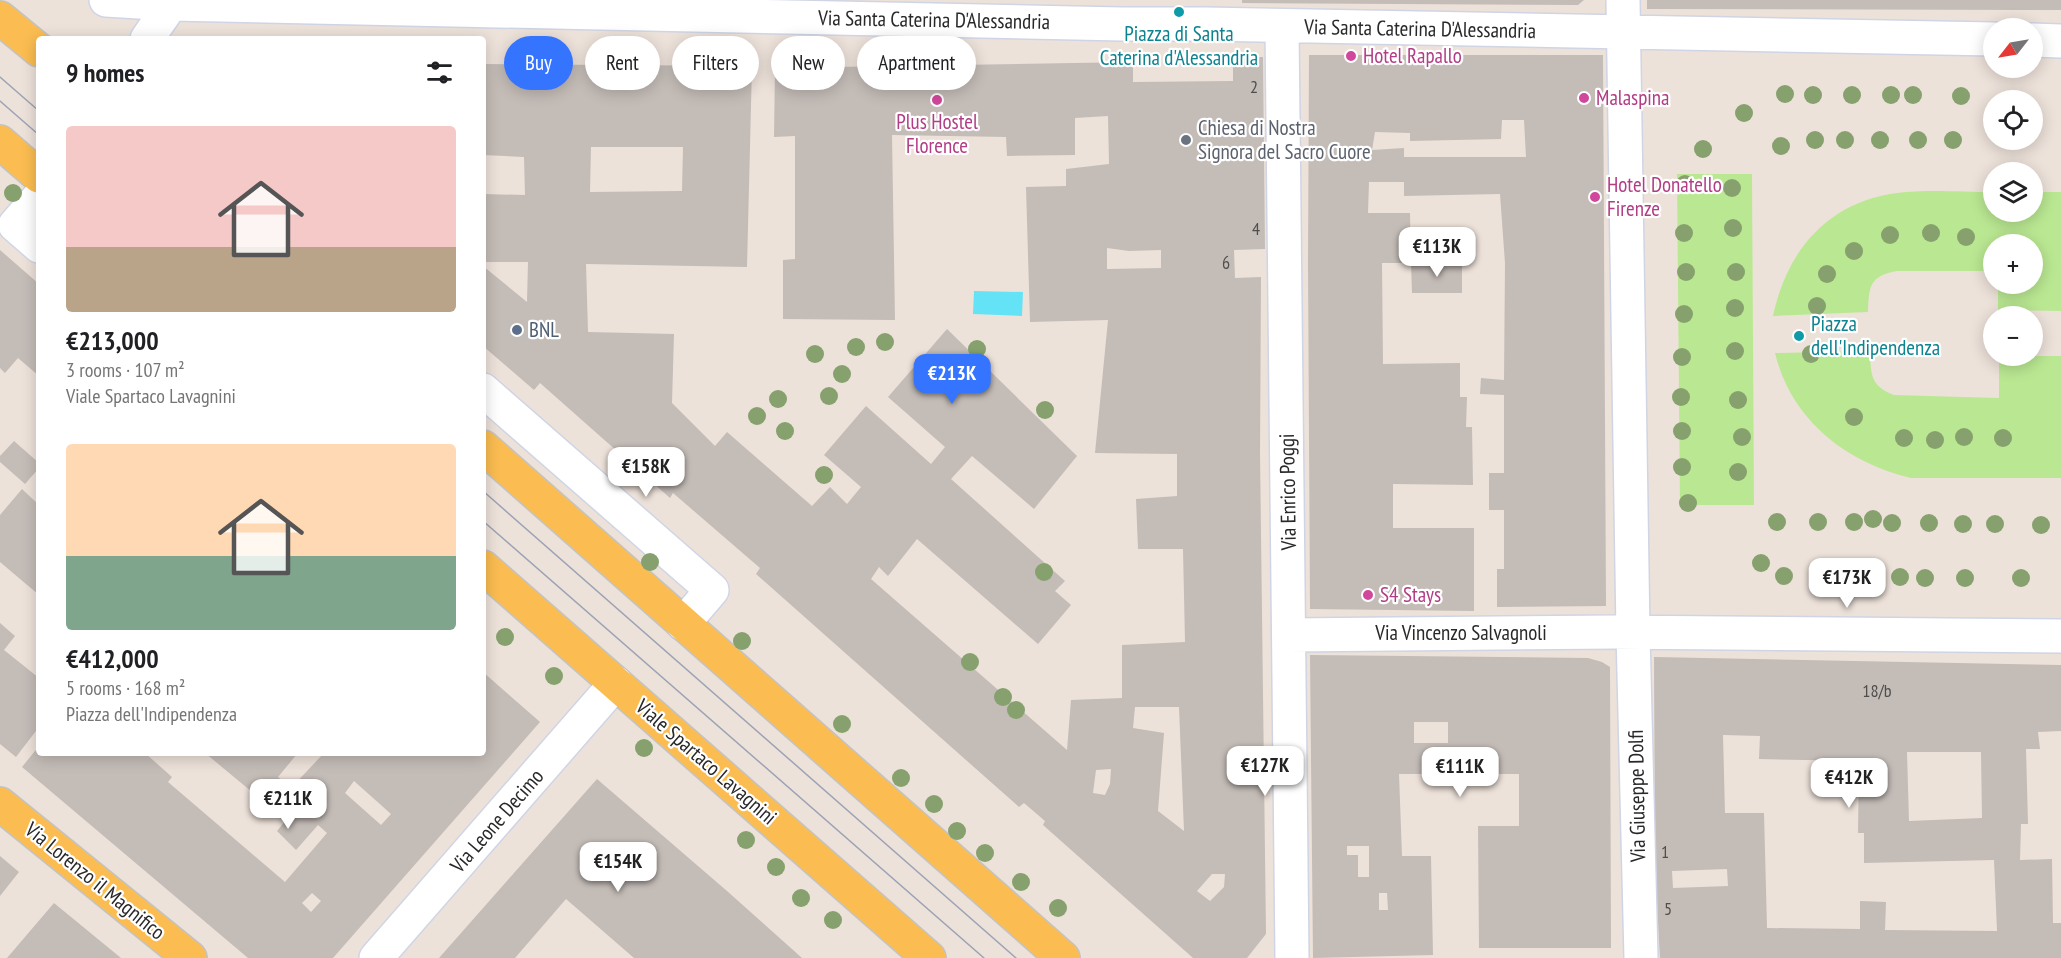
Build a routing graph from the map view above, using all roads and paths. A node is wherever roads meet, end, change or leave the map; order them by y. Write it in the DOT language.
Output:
graph roads {
  1 [pos="106,0"];
  2 [pos="1623,0"];
  3 [pos="171,4"];
  4 [pos="713,8"];
  5 [pos="1156,12"];
  6 [pos="1205,12"];
  7 [pos="0,18"];
  8 [pos="1282,26"];
  9 [pos="1624,33"];
  10 [pos="149,36"];
  11 [pos="1983,39"];
  12 [pos="2043,40"];
  13 [pos="2061,40"];
  14 [pos="36,48"];
  15 [pos="0,142"];
  16 [pos="36,173"];
  17 [pos="36,200"];
  18 [pos="36,243"];
  19 [pos="486,393"];
  20 [pos="486,450"];
  21 [pos="486,570"];
  22 [pos="683,624"];
  23 [pos="1633,633"];
  24 [pos="1289,635"];
  25 [pos="2061,636"];
  26 [pos="616,683"];
  27 [pos="0,804"];
  28 [pos="190,958"];
  29 [pos="376,958"];
  30 [pos="929,958"];
  31 [pos="1063,958"];
  32 [pos="1292,958"];
  33 [pos="1641,958"];
  1 -- 3 [label="street, Via Santa Caterina D'Alessandria"];
  2 -- 9 [label="street"];
  3 -- 4 [label="street, Via Santa Caterina D'Alessandria"];
  3 -- 10 [label="street"];
  4 -- 5 [label="street, Via Santa Caterina D'Alessandria"];
  5 -- 6 [label="street, Via Santa Caterina D'Alessandria"];
  6 -- 8 [label="street, Via Santa Caterina D'Alessandria"];
  7 -- 14 [label="main road"];
  8 -- 9 [label="street, Via Santa Caterina D'Alessandria"];
  8 -- 24 [label="street, Via Enrico Poggi"];
  9 -- 11 [label="street"];
  9 -- 23 [label="street"];
  12 -- 13 [label="street"];
  15 -- 16 [label="main road"];
  17 -- 18 [label="street"];
  19 -- 22 [label="street"];
  20 -- 22 [label="main road"];
  21 -- 26 [label="main road, Viale Spartaco Lavagnini"];
  22 -- 31 [label="main road"];
  23 -- 24 [label="street, Via Vincenzo Salvagnoli"];
  23 -- 25 [label="street"];
  23 -- 33 [label="street, Via Giuseppe Dolfi"];
  24 -- 32 [label="street, Via Enrico Poggi"];
  26 -- 29 [label="street, Via Leone Decimo"];
  26 -- 30 [label="main road, Viale Spartaco Lavagnini"];
  27 -- 28 [label="main road, Via Lorenzo il Magnifico"];
}
